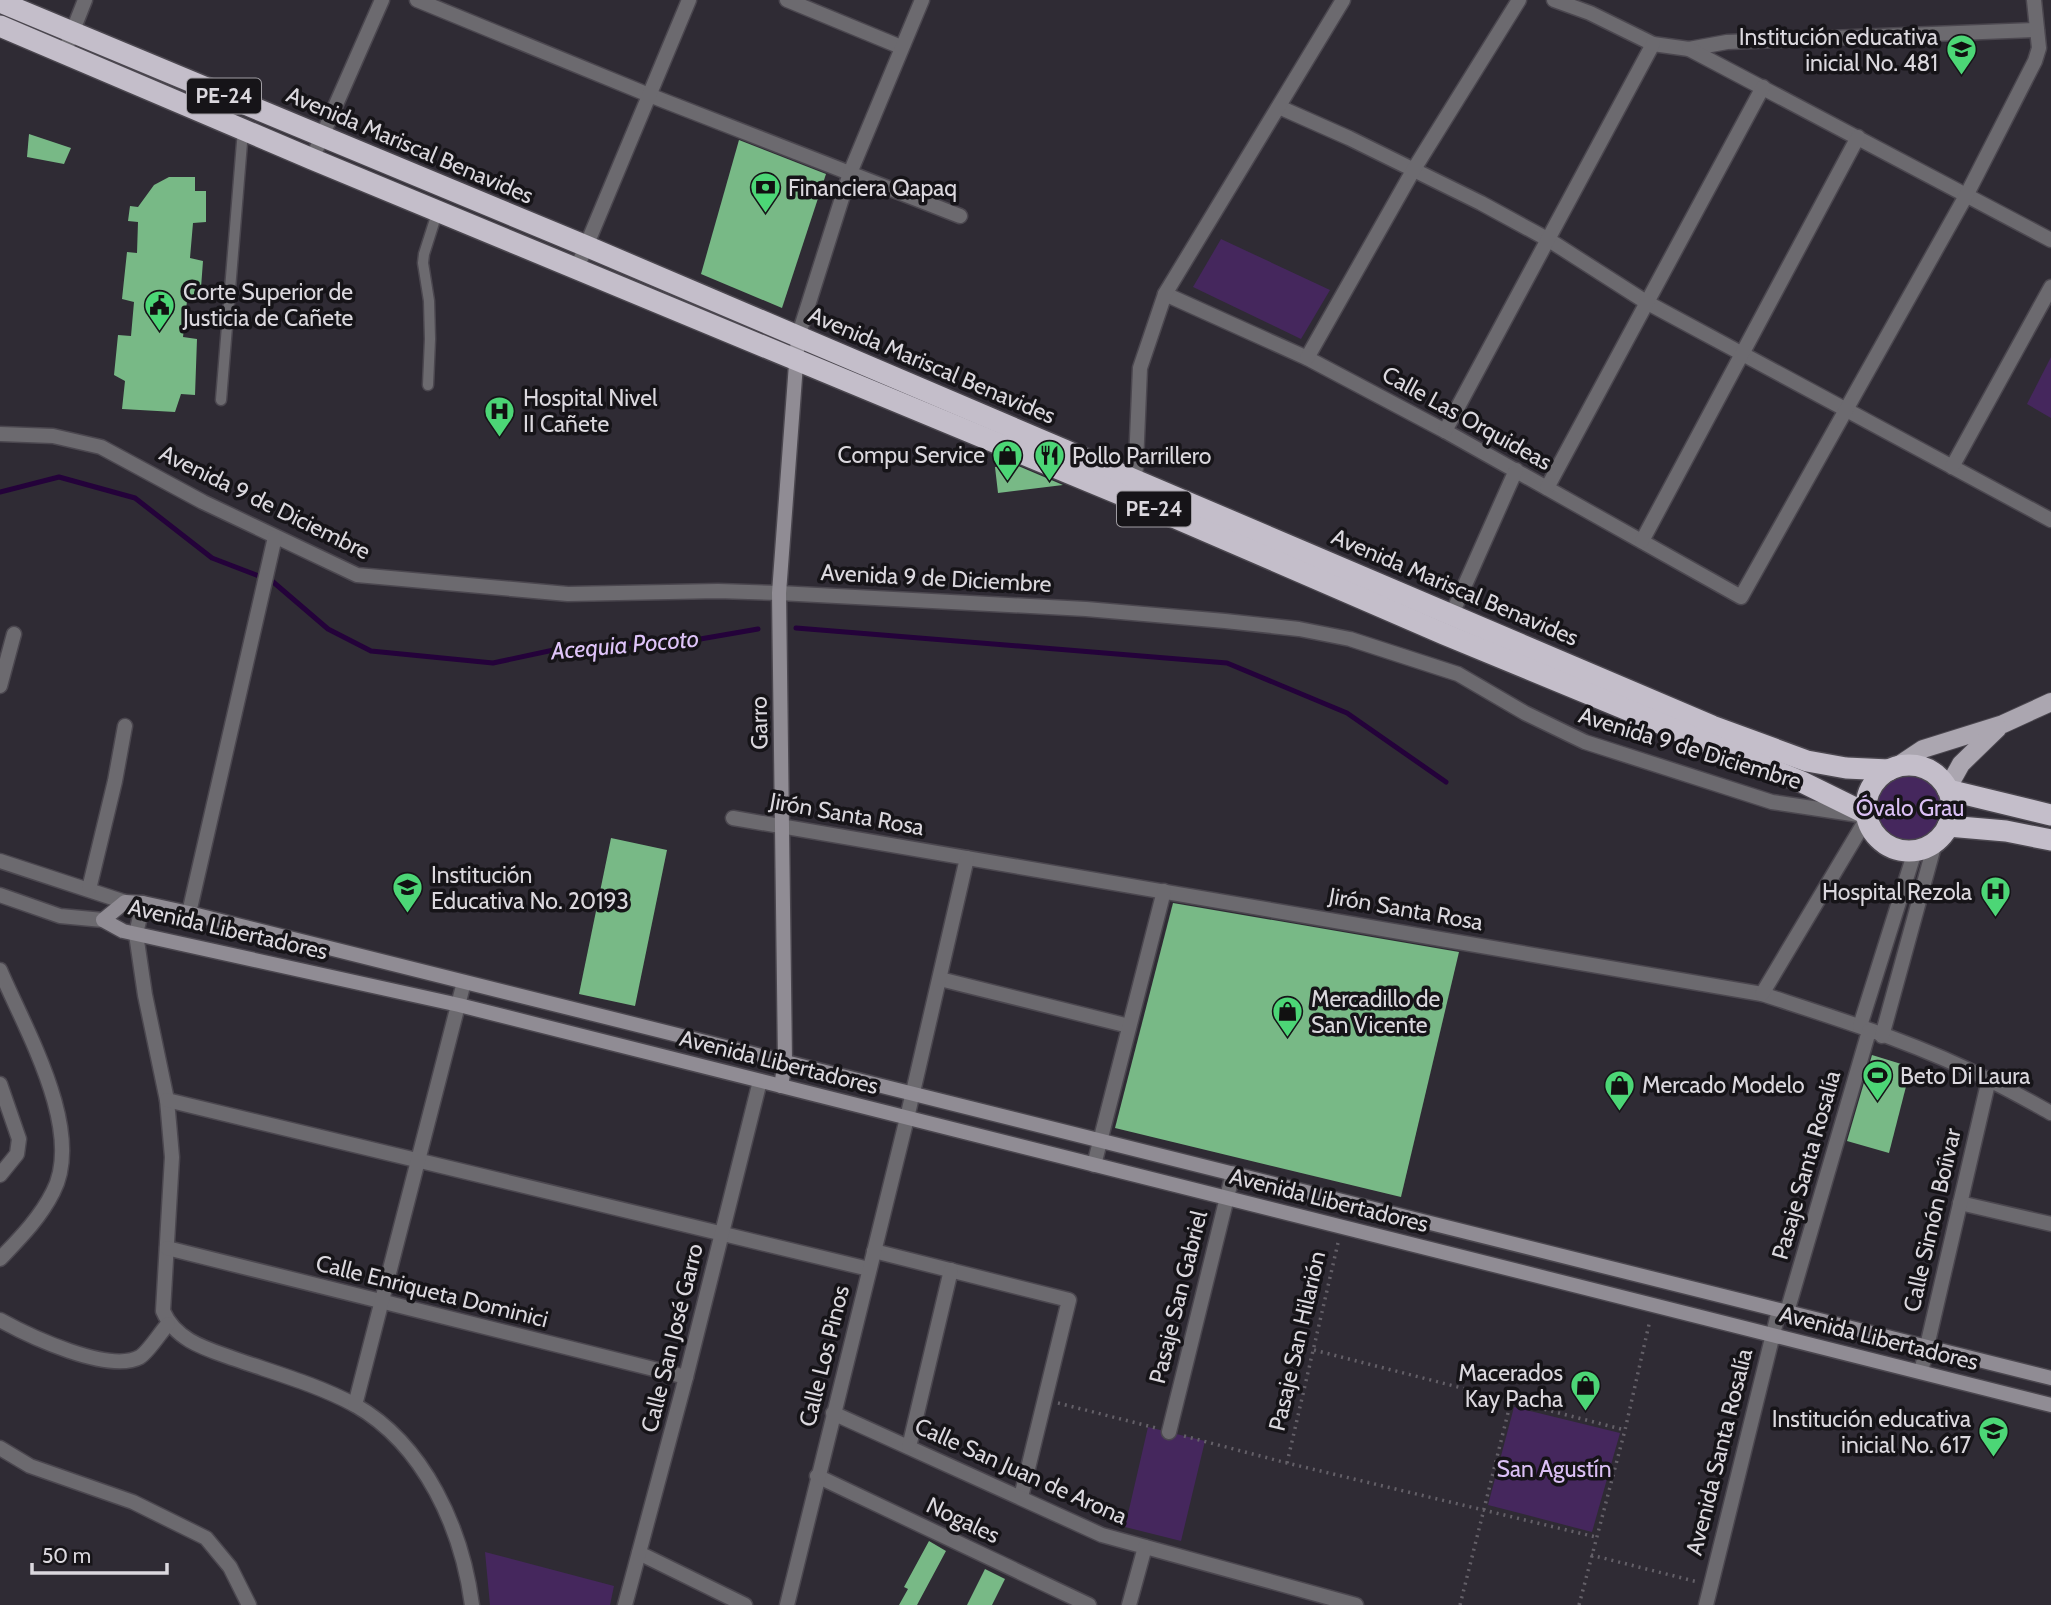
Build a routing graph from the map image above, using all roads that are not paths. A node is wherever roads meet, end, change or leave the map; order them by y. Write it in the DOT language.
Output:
graph roads {
  1 [pos="85,0"];
  2 [pos="382,0"];
  3 [pos="417,0"];
  4 [pos="689,0"];
  5 [pos="787,0"];
  6 [pos="922,0"];
  7 [pos="1343,0"];
  8 [pos="1518,0"];
  9 [pos="1554,0"];
  10 [pos="2034,0"];
  11 [pos="0,2"];
  12 [pos="0,26"];
  13 [pos="2037,30"];
  14 [pos="71,33"];
  15 [pos="1653,44"];
  16 [pos="901,47"];
  17 [pos="1689,49"];
  18 [pos="64,53"];
  19 [pos="1763,87"];
  20 [pos="649,95"];
  21 [pos="1279,107"];
  22 [pos="243,130"];
  23 [pos="320,136"];
  24 [pos="1858,137"];
  25 [pos="312,159"];
  26 [pos="1414,169"];
  27 [pos="850,173"];
  28 [pos="449,189"];
  29 [pos="1967,194"];
  30 [pos="438,210"];
  31 [pos="960,216"];
  32 [pos="1549,240"];
  33 [pos="2051,240"];
  34 [pos="586,246"];
  35 [pos="577,268"];
  36 [pos="2051,287"];
  37 [pos="1165,294"];
  38 [pos="1646,302"];
  39 [pos="798,337"];
  40 [pos="1742,354"];
  41 [pos="1307,358"];
  42 [pos="796,359"];
  43 [pos="428,386"];
  44 [pos="221,400"];
  45 [pos="1846,409"];
  46 [pos="1445,430"];
  47 [pos="0,434"];
  48 [pos="1952,467"];
  49 [pos="1516,470"];
  50 [pos="1547,488"];
  51 [pos="1135,490"];
  52 [pos="2051,520"];
  53 [pos="275,537"];
  54 [pos="1642,541"];
  55 [pos="779,593"];
  56 [pos="1452,614"];
  57 [pos="14,634"];
  58 [pos="1444,634"];
  59 [pos="0,686"];
  60 [pos="2051,702"];
  61 [pos="2003,724"];
  62 [pos="125,726"];
  63 [pos="1891,769"];
  64 [pos="1947,790"];
  65 [pos="2051,815"];
  66 [pos="1867,816"];
  67 [pos="733,818"];
  68 [pos="783,827"];
  69 [pos="1933,840"];
  70 [pos="2051,840"];
  71 [pos="967,858"];
  72 [pos="0,861"];
  73 [pos="89,889"];
  74 [pos="1164,891"];
  75 [pos="0,895"];
  76 [pos="125,902"];
  77 [pos="143,903"];
  78 [pos="189,913"];
  79 [pos="103,920"];
  80 [pos="136,934"];
  81 [pos="0,970"];
  82 [pos="940,979"];
  83 [pos="464,982"];
  84 [pos="1762,994"];
  85 [pos="458,1005"];
  86 [pos="1129,1026"];
  87 [pos="1870,1031"];
  88 [pos="785,1062"];
  89 [pos="1989,1079"];
  90 [pos="760,1081"];
  91 [pos="0,1084"];
  92 [pos="781,1086"];
  93 [pos="911,1093"];
  94 [pos="167,1100"];
  95 [pos="2051,1114"];
  96 [pos="907,1118"];
  97 [pos="1100,1140"];
  98 [pos="417,1160"];
  99 [pos="1094,1165"];
  100 [pos="1233,1173"];
  101 [pos="0,1175"];
  102 [pos="1226,1198"];
  103 [pos="1960,1203"];
  104 [pos="2051,1224"];
  105 [pos="721,1233"];
  106 [pos="167,1248"];
  107 [pos="874,1251"];
  108 [pos="0,1259"];
  109 [pos="869,1269"];
  110 [pos="951,1270"];
  111 [pos="382,1302"];
  112 [pos="1783,1311"];
  113 [pos="0,1320"];
  114 [pos="168,1324"];
  115 [pos="1772,1335"];
  116 [pos="1927,1347"];
  117 [pos="1921,1372"];
  118 [pos="686,1377"];
  119 [pos="2051,1378"];
  120 [pos="355,1405"];
  121 [pos="2051,1405"];
  122 [pos="833,1413"];
  123 [pos="1169,1432"];
  124 [pos="909,1447"];
  125 [pos="0,1448"];
  126 [pos="817,1476"];
  127 [pos="1021,1497"];
  128 [pos="1145,1547"];
  129 [pos="639,1553"];
  130 [pos="249,1605"];
  131 [pos="472,1605"];
  132 [pos="625,1605"];
  133 [pos="745,1605"];
  134 [pos="787,1605"];
  135 [pos="1089,1605"];
  136 [pos="1129,1605"];
  137 [pos="1356,1605"];
  138 [pos="1706,1605"];
  1 -- 14 [label="street"];
  2 -- 23 [label="street"];
  3 -- 20 [label="street"];
  4 -- 20 [label="street"];
  5 -- 16 [label="street"];
  6 -- 16 [label="street"];
  7 -- 21 [label="street"];
  8 -- 26 [label="street"];
  9 -- 15 [label="street"];
  10 -- 13 [label="street"];
  11 -- 14 [label="highway, Avenida Mariscal Benavides / PE-24"];
  12 -- 18 [label="highway, Avenida Mariscal Benavides / PE-24"];
  13 -- 17 [label="street"];
  13 -- 29 [label="street"];
  14 -- 18 [label="street"];
  14 -- 23 [label="highway, Avenida Mariscal Benavides / PE-24"];
  15 -- 17 [label="street"];
  15 -- 32 [label="street"];
  16 -- 27 [label="street"];
  17 -- 19 [label="street"];
  18 -- 22 [label="highway, Avenida Mariscal Benavides / PE-24"];
  19 -- 24 [label="street"];
  19 -- 38 [label="street"];
  20 -- 27 [label="street"];
  20 -- 34 [label="street"];
  21 -- 26 [label="street"];
  21 -- 37 [label="street"];
  22 -- 25 [label="highway, Avenida Mariscal Benavides / PE-24"];
  22 -- 44 [label="lane"];
  23 -- 25 [label="street"];
  23 -- 28 [label="highway, Avenida Mariscal Benavides / PE-24"];
  24 -- 29 [label="street"];
  24 -- 40 [label="street"];
  25 -- 30 [label="highway, Avenida Mariscal Benavides / PE-24"];
  26 -- 32 [label="street"];
  26 -- 41 [label="street"];
  27 -- 31 [label="street"];
  27 -- 39 [label="street"];
  28 -- 30 [label="street"];
  28 -- 34 [label="highway, Avenida Mariscal Benavides / PE-24"];
  29 -- 33 [label="street"];
  29 -- 45 [label="street"];
  30 -- 35 [label="highway, Avenida Mariscal Benavides / PE-24"];
  30 -- 43 [label="lane"];
  32 -- 38 [label="street"];
  32 -- 46 [label="street"];
  34 -- 35 [label="street"];
  34 -- 39 [label="highway, Avenida Mariscal Benavides / PE-24"];
  35 -- 42 [label="highway, Avenida Mariscal Benavides / PE-24"];
  36 -- 48 [label="street"];
  37 -- 41 [label="street, Calle Las Orquideas"];
  37 -- 51 [label="street"];
  38 -- 40 [label="street"];
  38 -- 50 [label="street"];
  39 -- 42 [label="street, Garro"];
  39 -- 51 [label="highway, Avenida Mariscal Benavides / PE-24"];
  40 -- 45 [label="street"];
  40 -- 54 [label="street"];
  41 -- 46 [label="street, Calle Las Orquideas"];
  42 -- 51 [label="highway, Avenida Mariscal Benavides / PE-24"];
  42 -- 55 [label="street, Garro"];
  45 -- 48 [label="street"];
  45 -- 54 [label="street, Calle Las Orquideas"];
  46 -- 49 [label="street, Calle Las Orquideas"];
  47 -- 53 [label="street, Avenida 9 de Diciembre"];
  48 -- 52 [label="street"];
  49 -- 50 [label="street, Calle Las Orquideas"];
  49 -- 56 [label="street"];
  50 -- 54 [label="street, Calle Las Orquideas"];
  51 -- 56 [label="highway, Avenida Mariscal Benavides / PE-24"];
  51 -- 58 [label="highway, Avenida Mariscal Benavides / PE-24"];
  53 -- 55 [label="street, Avenida 9 de Diciembre"];
  53 -- 78 [label="street"];
  55 -- 66 [label="street, Avenida 9 de Diciembre"];
  55 -- 68 [label="street, Garro"];
  56 -- 58 [label="street"];
  56 -- 63 [label="highway, Avenida Mariscal Benavides / PE-24"];
  57 -- 59 [label="street"];
  58 -- 66 [label="highway, Avenida Mariscal Benavides / PE-24"];
  60 -- 61 [label="main road"];
  61 -- 63 [label="main road"];
  61 -- 64 [label="main road"];
  62 -- 73 [label="street"];
  63 -- 64 [label="highway"];
  63 -- 66 [label="highway"];
  64 -- 65 [label="highway"];
  64 -- 69 [label="highway"];
  66 -- 69 [label="highway"];
  66 -- 84 [label="street"];
  67 -- 68 [label="street, Jirón Santa Rosa"];
  68 -- 71 [label="street, Jirón Santa Rosa"];
  68 -- 88 [label="street, Garro"];
  69 -- 70 [label="highway"];
  69 -- 87 [label="street"];
  69 -- 87 [label="street"];
  71 -- 74 [label="street, Jirón Santa Rosa"];
  71 -- 82 [label="street, Calle Los Pinos"];
  72 -- 73 [label="street"];
  73 -- 76 [label="street"];
  74 -- 84 [label="street, Jirón Santa Rosa"];
  74 -- 86 [label="street"];
  75 -- 79 [label="street"];
  76 -- 77 [label="street, Avenida Libertadores"];
  76 -- 79 [label="street, Avenida Libertadores"];
  77 -- 78 [label="street, Avenida Libertadores"];
  77 -- 80 [label="street"];
  78 -- 83 [label="street, Avenida Libertadores"];
  79 -- 80 [label="street, Avenida Libertadores"];
  80 -- 85 [label="street, Avenida Libertadores"];
  80 -- 94 [label="street"];
  81 -- 108 [label="street"];
  82 -- 86 [label="street"];
  82 -- 93 [label="street, Calle Los Pinos"];
  83 -- 85 [label="street"];
  83 -- 88 [label="street, Avenida Libertadores"];
  84 -- 87 [label="street, Jirón Santa Rosa"];
  85 -- 90 [label="street, Avenida Libertadores"];
  85 -- 98 [label="street"];
  86 -- 97 [label="street"];
  87 -- 89 [label="street, Jirón Santa Rosa"];
  87 -- 112 [label="street, Pasaje Santa Rosalía"];
  88 -- 92 [label="street, Garro"];
  88 -- 93 [label="street, Avenida Libertadores"];
  89 -- 95 [label="street, Jirón Santa Rosa"];
  89 -- 103 [label="street, Calle Simón Boíivar"];
  90 -- 92 [label="street, Avenida Libertadores"];
  90 -- 105 [label="street, Calle San José Garro"];
  91 -- 101 [label="street"];
  92 -- 96 [label="street, Avenida Libertadores"];
  93 -- 96 [label="street, Calle Los Pinos"];
  93 -- 97 [label="street, Avenida Libertadores"];
  94 -- 98 [label="street"];
  94 -- 106 [label="street"];
  96 -- 99 [label="street, Avenida Libertadores"];
  96 -- 107 [label="street, Calle Los Pinos"];
  97 -- 99 [label="street"];
  97 -- 100 [label="street, Avenida Libertadores"];
  98 -- 105 [label="street"];
  98 -- 111 [label="street"];
  99 -- 102 [label="street, Avenida Libertadores"];
  100 -- 102 [label="street, Pasaje San Gabriel"];
  100 -- 112 [label="street, Avenida Libertadores"];
  102 -- 115 [label="street, Avenida Libertadores"];
  102 -- 123 [label="street, Pasaje San Gabriel"];
  103 -- 104 [label="street"];
  103 -- 116 [label="street, Calle Simón Boíivar"];
  105 -- 109 [label="street"];
  105 -- 118 [label="street, Calle San José Garro"];
  106 -- 111 [label="street, Calle Enriqueta Dominici"];
  106 -- 114 [label="street"];
  107 -- 109 [label="street, Calle Los Pinos"];
  107 -- 110 [label="street"];
  109 -- 122 [label="street, Calle Los Pinos"];
  110 -- 124 [label="street"];
  110 -- 127 [label="street"];
  111 -- 118 [label="street, Calle Enriqueta Dominici"];
  111 -- 120 [label="street"];
  112 -- 115 [label="street, Avenida Santa Rosalía"];
  112 -- 116 [label="street, Avenida Libertadores"];
  113 -- 114 [label="street"];
  114 -- 120 [label="street"];
  115 -- 117 [label="street, Avenida Libertadores"];
  115 -- 138 [label="street, Avenida Santa Rosalía"];
  116 -- 117 [label="street, Calle Simón Boíivar"];
  116 -- 119 [label="street, Avenida Libertadores"];
  117 -- 121 [label="street, Avenida Libertadores"];
  118 -- 129 [label="street, Calle San José Garro"];
  120 -- 131 [label="street"];
  122 -- 124 [label="street, Calle San Juan de Arona"];
  122 -- 126 [label="street, Calle Los Pinos"];
  124 -- 127 [label="street, Calle San Juan de Arona"];
  125 -- 130 [label="street"];
  126 -- 134 [label="street, Calle Los Pinos"];
  126 -- 135 [label="street, Nogales"];
  127 -- 128 [label="street, Calle San Juan de Arona"];
  128 -- 136 [label="street"];
  128 -- 137 [label="street, Calle San Juan de Arona"];
  129 -- 132 [label="street, Calle San José Garro"];
  129 -- 133 [label="street"];
}
